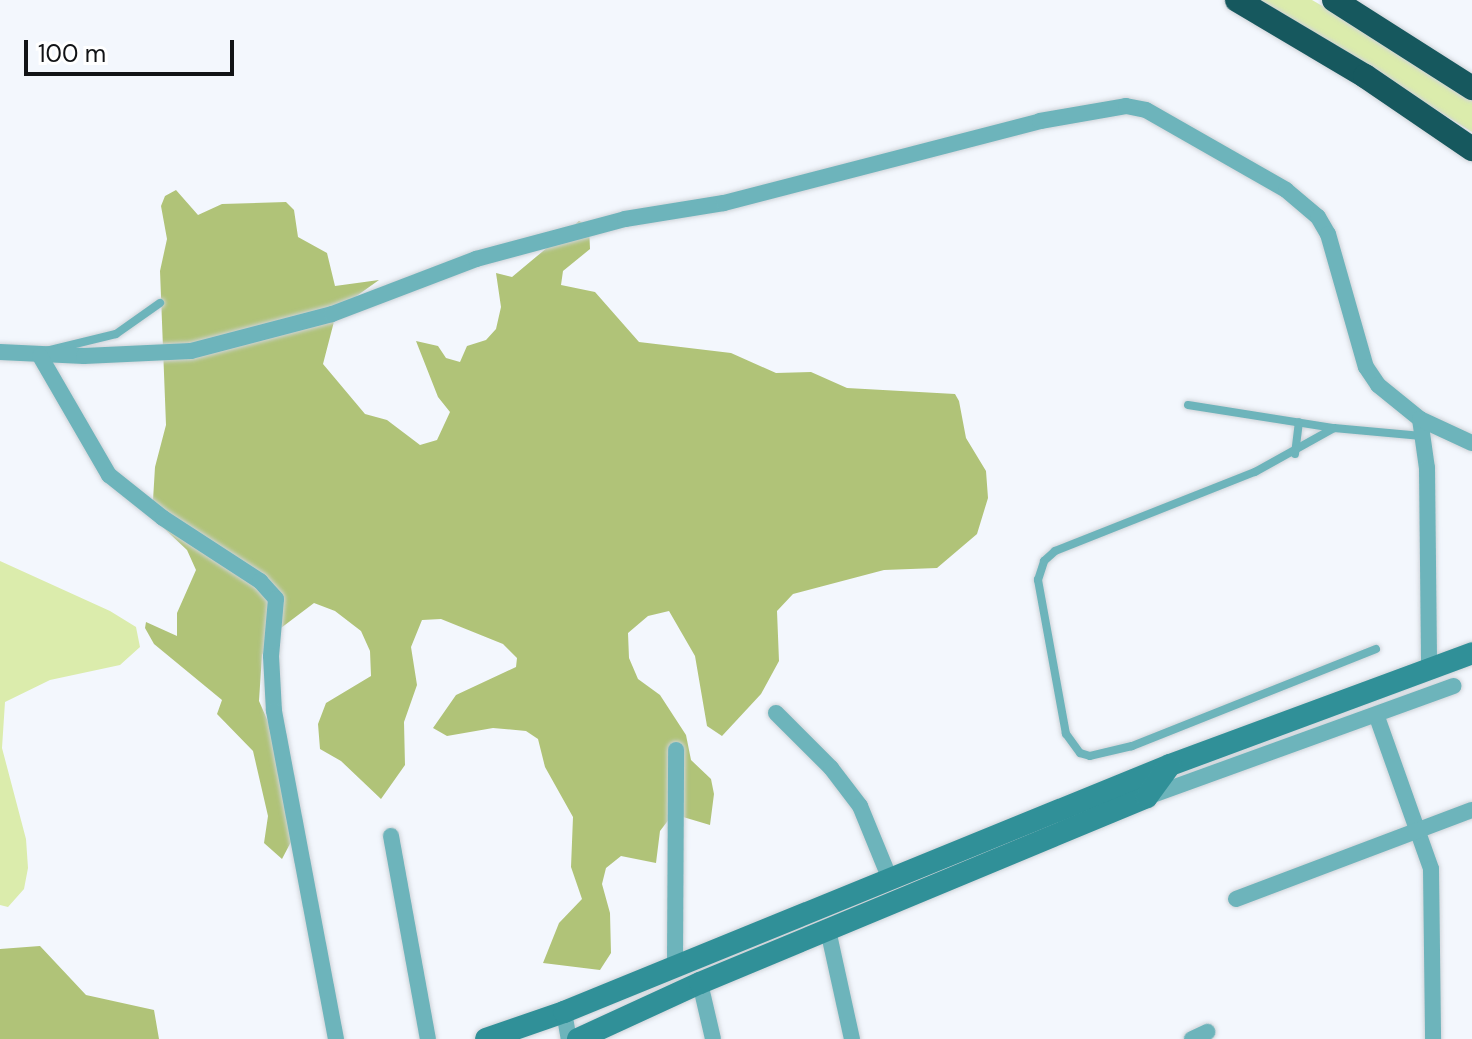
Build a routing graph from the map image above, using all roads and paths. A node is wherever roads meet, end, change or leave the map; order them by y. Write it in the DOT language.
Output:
graph roads {
  1 [pos="1237,0"];
  2 [pos="1334,0"];
  3 [pos="1472,88"];
  4 [pos="1472,149"];
  5 [pos="160,303"];
  6 [pos="0,352"];
  7 [pos="40,356"];
  8 [pos="1188,405"];
  9 [pos="1299,422"];
  10 [pos="1422,427"];
  11 [pos="1334,428"];
  12 [pos="1472,443"];
  13 [pos="1295,454"];
  14 [pos="1376,649"];
  15 [pos="1472,653"];
  16 [pos="1429,670"];
  17 [pos="1453,686"];
  18 [pos="776,713"];
  19 [pos="1377,717"];
  20 [pos="676,750"];
  21 [pos="1142,791"];
  22 [pos="1472,810"];
  23 [pos="1418,831"];
  24 [pos="391,836"];
  25 [pos="890,879"];
  26 [pos="1236,899"];
  27 [pos="828,930"];
  28 [pos="675,965"];
  29 [pos="700,983"];
  30 [pos="564,1012"];
  31 [pos="336,1039"];
  32 [pos="428,1039"];
  33 [pos="486,1039"];
  34 [pos="569,1039"];
  35 [pos="578,1039"];
  36 [pos="713,1039"];
  37 [pos="852,1039"];
  38 [pos="1433,1039"];
  1 -- 4 [label="highway"];
  2 -- 3 [label="highway"];
  5 -- 7 [label="lane"];
  6 -- 7 [label="street"];
  7 -- 10 [label="street"];
  7 -- 31 [label="street"];
  8 -- 9 [label="lane"];
  9 -- 11 [label="lane"];
  9 -- 13 [label="lane"];
  10 -- 11 [label="lane"];
  10 -- 12 [label="street"];
  10 -- 16 [label="street"];
  11 -- 13 [label="lane"];
  13 -- 14 [label="lane"];
  15 -- 16 [label="street"];
  16 -- 21 [label="street"];
  17 -- 19 [label="street"];
  18 -- 25 [label="street"];
  19 -- 21 [label="street"];
  19 -- 23 [label="street"];
  20 -- 28 [label="street"];
  21 -- 25 [label="street"];
  21 -- 27 [label="street"];
  22 -- 23 [label="street"];
  23 -- 26 [label="street"];
  23 -- 38 [label="street"];
  24 -- 32 [label="street"];
  25 -- 28 [label="street"];
  27 -- 29 [label="street"];
  27 -- 37 [label="street"];
  28 -- 30 [label="street"];
  29 -- 35 [label="street"];
  29 -- 36 [label="street"];
  30 -- 33 [label="street"];
  30 -- 34 [label="street"];
}
